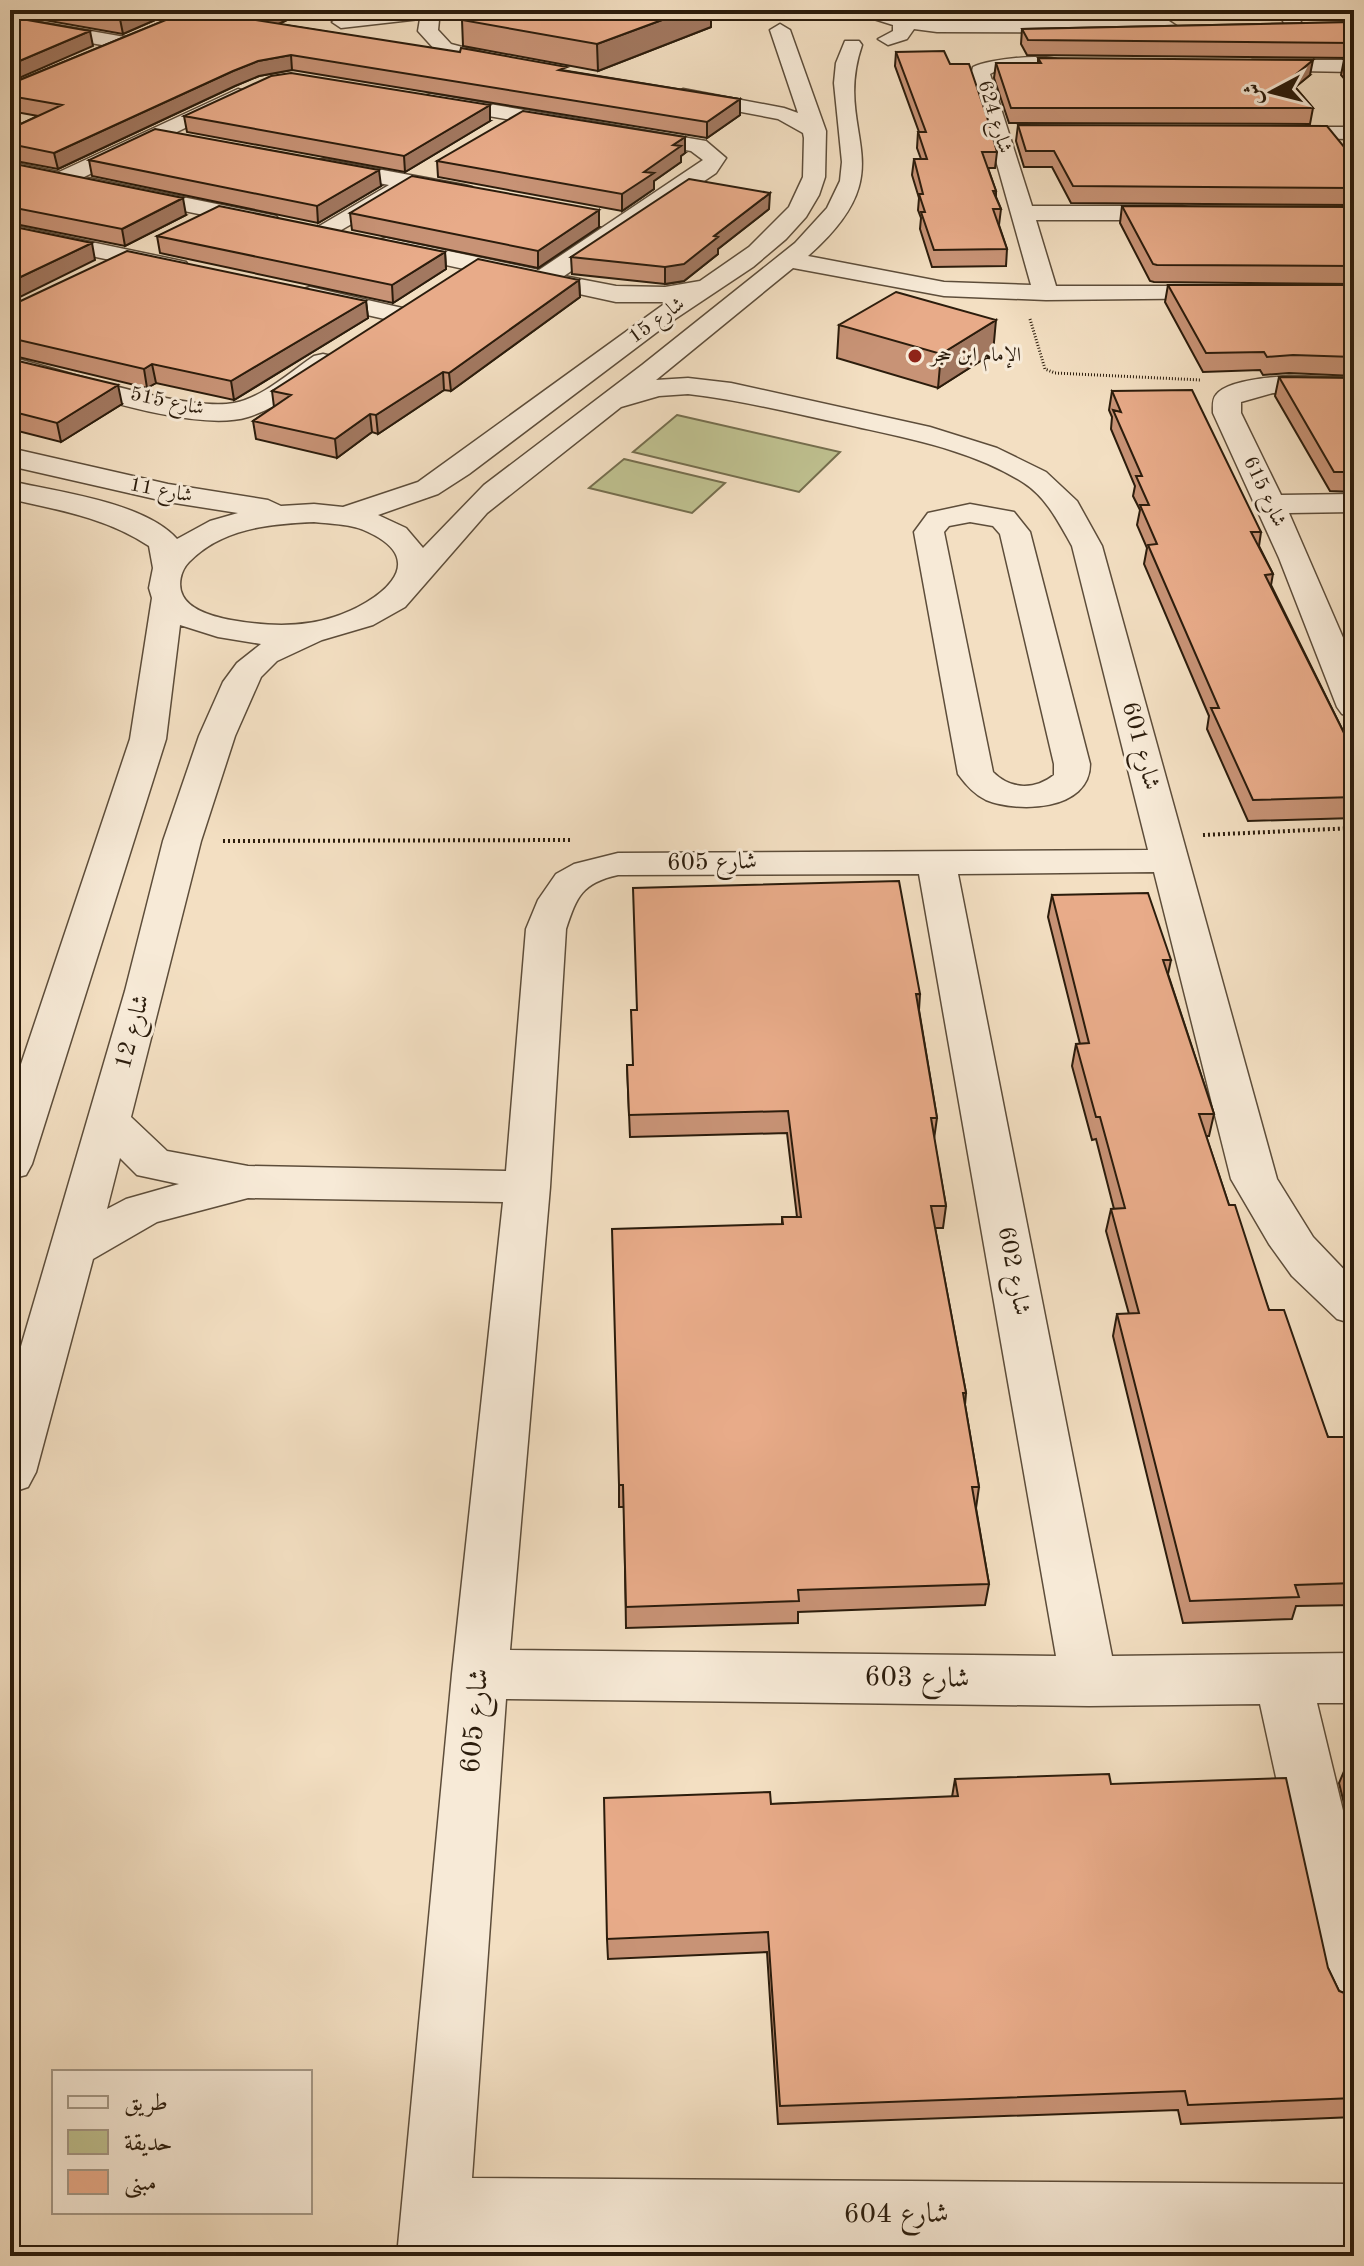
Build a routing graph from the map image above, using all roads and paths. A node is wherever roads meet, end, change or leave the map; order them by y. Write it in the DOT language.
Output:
graph roads {
  1 [pos="865,10"];
  2 [pos="430,12"];
  3 [pos="894,20"];
  4 [pos="1299,20"];
  5 [pos="341,22"];
  6 [pos="10,23"];
  7 [pos="1265,28"];
  8 [pos="1178,32"];
  9 [pos="149,33"];
  10 [pos="808,41"];
  11 [pos="125,43"];
  12 [pos="96,55"];
  13 [pos="1070,64"];
  14 [pos="1238,65"];
  15 [pos="1316,66"];
  16 [pos="1354,66"];
  17 [pos="522,67"];
  18 [pos="255,88"];
  19 [pos="803,89"];
  20 [pos="655,90"];
  21 [pos="1331,90"];
  22 [pos="509,94"];
  23 [pos="406,96"];
  24 [pos="717,101"];
  25 [pos="484,109"];
  26 [pos="520,116"];
  27 [pos="1351,125"];
  28 [pos="496,130"];
  29 [pos="815,131"];
  30 [pos="1246,133"];
  31 [pos="155,135"];
  32 [pos="185,140"];
  33 [pos="305,162"];
  34 [pos="434,167"];
  35 [pos="10,169"];
  36 [pos="62,179"];
  37 [pos="410,182"];
  38 [pos="488,196"];
  39 [pos="220,211"];
  40 [pos="1024,213"];
  41 [pos="1213,213"];
  42 [pos="596,216"];
  43 [pos="627,222"];
  44 [pos="10,232"];
  45 [pos="324,233"];
  46 [pos="128,257"];
  47 [pos="789,260"];
  48 [pos="477,264"];
  49 [pos="203,273"];
  50 [pos="89,276"];
  51 [pos="544,278"];
  52 [pos="451,280"];
  53 [pos="706,286"];
  54 [pos="293,292"];
  55 [pos="1035,293"];
  56 [pos="1246,293"];
  57 [pos="616,294"];
  58 [pos="424,297"];
  59 [pos="398,314"];
  60 [pos="373,330"];
  61 [pos="643,331"];
  62 [pos="688,341"];
  63 [pos="348,346"];
  64 [pos="10,365"];
  65 [pos="1354,386"];
  66 [pos="1241,390"];
  67 [pos="731,391"];
  68 [pos="612,401"];
  69 [pos="10,457"];
  70 [pos="10,490"];
  71 [pos="1354,503"];
  72 [pos="1271,504"];
  73 [pos="314,513"];
  74 [pos="346,516"];
  75 [pos="414,576"];
  76 [pos="168,583"];
  77 [pos="313,632"];
  78 [pos="1341,635"];
  79 [pos="1077,640"];
  80 [pos="1354,707"];
  81 [pos="936,860"];
  82 [pos="1171,861"];
  83 [pos="109,1121"];
  84 [pos="10,1164"];
  85 [pos="248,1182"];
  86 [pos="527,1187"];
  87 [pos="74,1249"];
  88 [pos="1354,1306"];
  89 [pos="10,1472"];
  90 [pos="480,1674"];
  91 [pos="1283,1678"];
  92 [pos="1354,1678"];
  93 [pos="1089,1681"];
  94 [pos="1354,1987"];
  95 [pos="1354,2218"];
  96 [pos="434,2234"];
  1 -- 3 [label="street"];
  2 -- 5 [label="street"];
  2 -- 17 [label="street"];
  3 -- 8 [label="street"];
  3 -- 47 [label="street, شارع 15"];
  4 -- 7 [label="street"];
  6 -- 11 [label="street"];
  9 -- 11 [label="street"];
  10 -- 19 [label="street, شارع 15"];
  11 -- 12 [label="street"];
  13 -- 40 [label="street, شارع 624"];
  14 -- 15 [label="street"];
  15 -- 16 [label="street"];
  15 -- 21 [label="street"];
  18 -- 31 [label="street"];
  19 -- 24 [label="street"];
  19 -- 29 [label="street, شارع 15"];
  20 -- 24 [label="street"];
  22 -- 25 [label="street"];
  23 -- 25 [label="street"];
  24 -- 29 [label="street"];
  25 -- 26 [label="street"];
  26 -- 28 [label="street"];
  26 -- 43 [label="street"];
  27 -- 30 [label="street"];
  29 -- 53 [label="street, شارع 15"];
  31 -- 32 [label="street"];
  31 -- 36 [label="street"];
  33 -- 37 [label="street"];
  34 -- 37 [label="street"];
  35 -- 36 [label="street"];
  36 -- 39 [label="street"];
  37 -- 38 [label="street"];
  37 -- 45 [label="street"];
  39 -- 45 [label="street"];
  39 -- 46 [label="street"];
  40 -- 41 [label="street"];
  40 -- 55 [label="street, شارع 624"];
  42 -- 43 [label="street"];
  43 -- 51 [label="street"];
  44 -- 46 [label="street"];
  45 -- 48 [label="street"];
  46 -- 49 [label="street"];
  46 -- 50 [label="street"];
  47 -- 55 [label="street"];
  47 -- 62 [label="street, شارع 15"];
  48 -- 51 [label="street"];
  48 -- 52 [label="street"];
  51 -- 57 [label="street"];
  53 -- 57 [label="street"];
  53 -- 61 [label="street, شارع 15"];
  54 -- 59 [label="street"];
  55 -- 56 [label="street"];
  55 -- 66 [label="path"];
  57 -- 61 [label="street"];
  58 -- 59 [label="street"];
  59 -- 60 [label="street"];
  61 -- 74 [label="street, شارع 15"];
  62 -- 67 [label="street, شارع 601"];
  62 -- 68 [label="street, شارع 15"];
  63 -- 64 [label="street, شارع 515"];
  65 -- 66 [label="street"];
  66 -- 72 [label="street, شارع 615"];
  67 -- 68 [label="street, شارع 601"];
  67 -- 79 [label="street, شارع 601"];
  68 -- 75 [label="street, شارع 15"];
  69 -- 73 [label="street, شارع 11"];
  70 -- 76 [label="street, شارع 11"];
  71 -- 72 [label="street"];
  72 -- 78 [label="street, شارع 615"];
  73 -- 74 [label="street"];
  73 -- 76 [label="street"];
  74 -- 75 [label="street"];
  75 -- 77 [label="street, شارع 15"];
  76 -- 77 [label="street"];
  76 -- 84 [label="street"];
  77 -- 83 [label="street, شارع 12"];
  78 -- 80 [label="street, شارع 615"];
  79 -- 79 [label="street"];
  79 -- 82 [label="street, شارع 601"];
  81 -- 82 [label="street, شارع 605"];
  81 -- 86 [label="street, شارع 605"];
  81 -- 93 [label="street, شارع 602"];
  82 -- 88 [label="street, شارع 601"];
  83 -- 85 [label="street"];
  83 -- 87 [label="street, شارع 12"];
  85 -- 86 [label="street"];
  85 -- 87 [label="street"];
  86 -- 90 [label="street, شارع 605"];
  87 -- 89 [label="street, شارع 12"];
  90 -- 93 [label="street, شارع 603"];
  90 -- 96 [label="street, شارع 605"];
  91 -- 92 [label="street, شارع 603"];
  91 -- 93 [label="street, شارع 603"];
  91 -- 94 [label="street"];
  95 -- 96 [label="street, شارع 604"];
}
